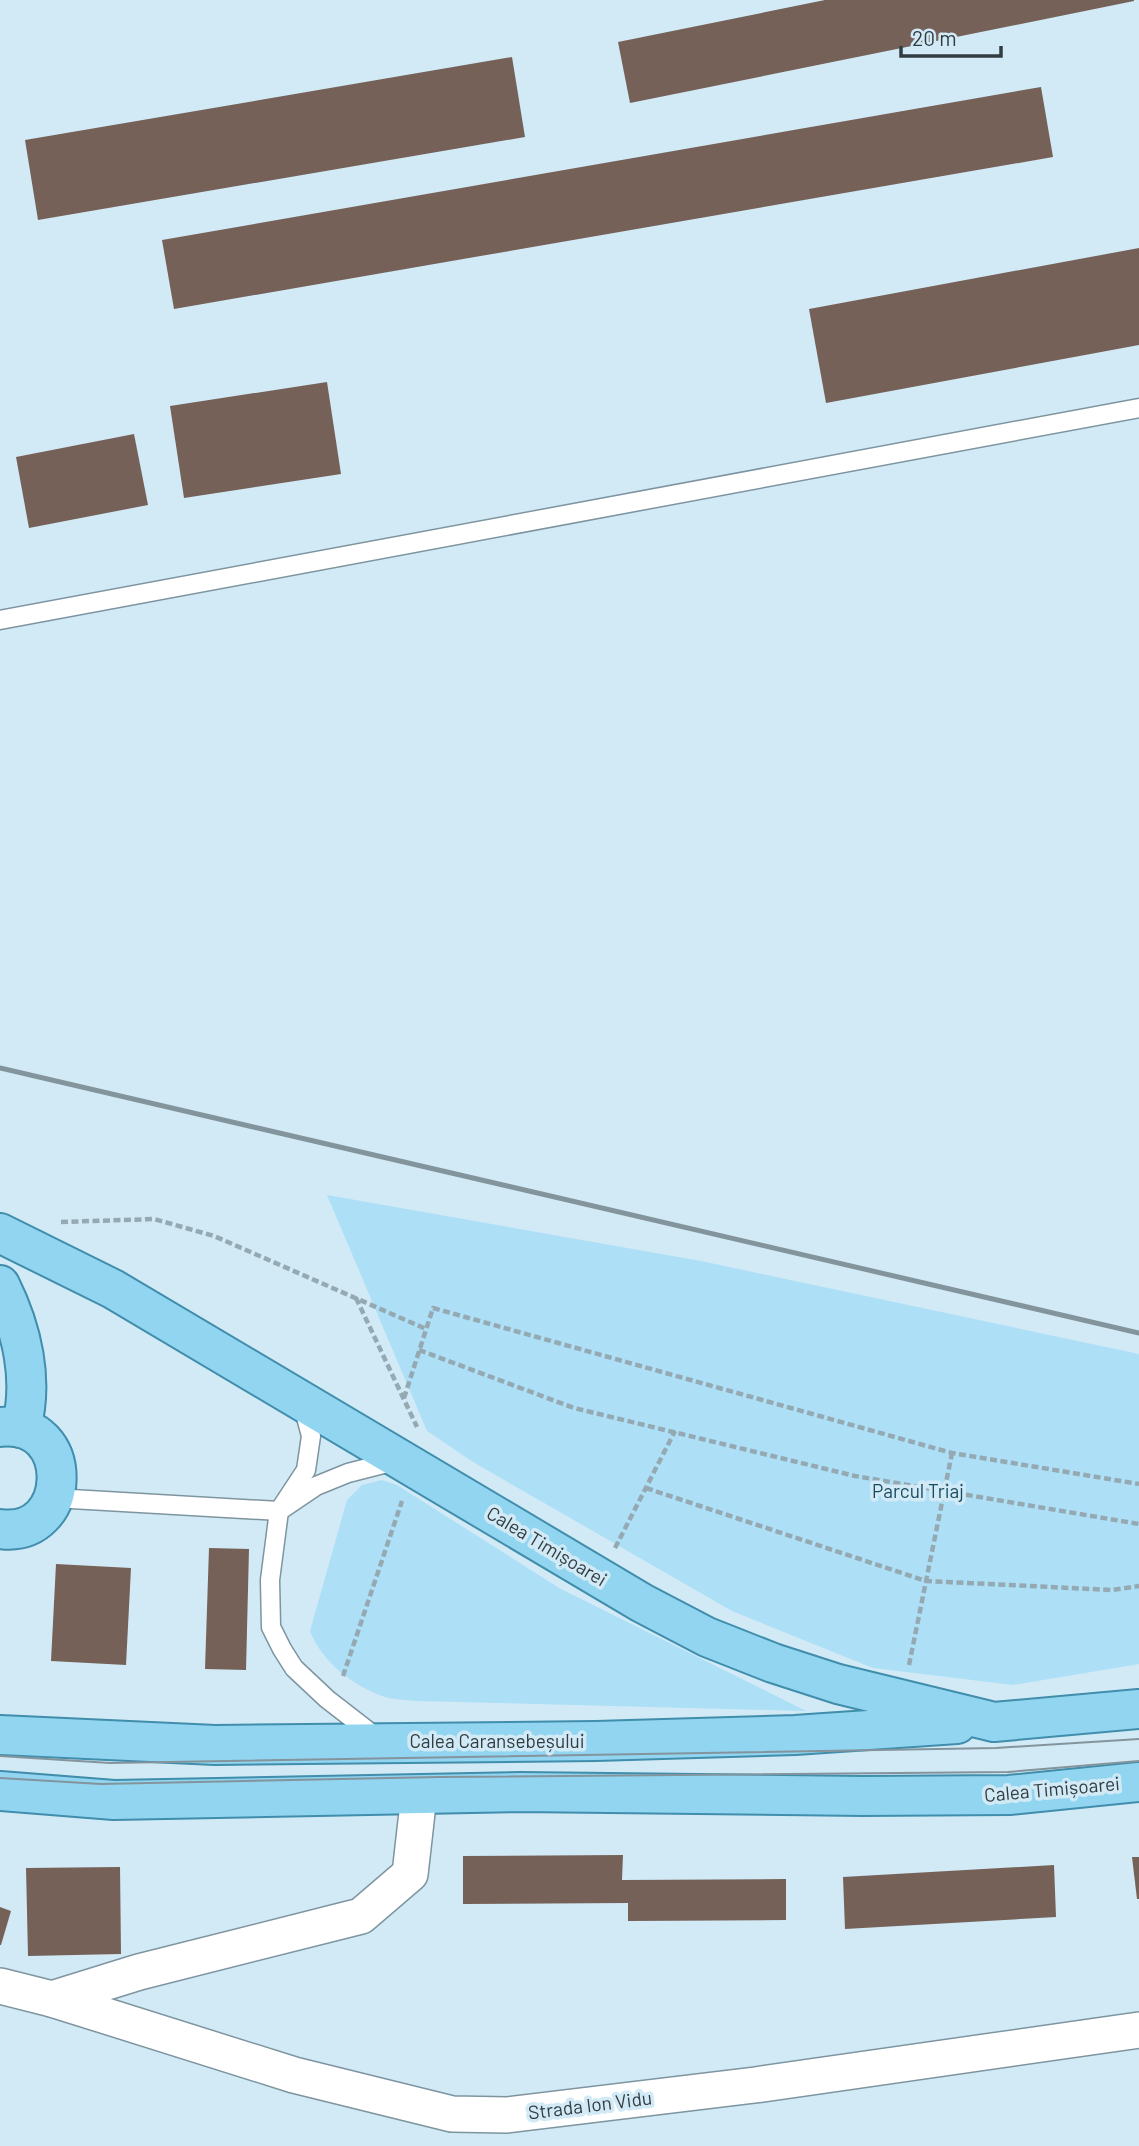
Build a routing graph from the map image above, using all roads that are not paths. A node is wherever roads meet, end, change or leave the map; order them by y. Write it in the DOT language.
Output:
graph roads {
  1 [pos="1139,408"];
  2 [pos="0,620"];
  3 [pos="0,1233"];
  4 [pos="0,1284"];
  5 [pos="302,1401"];
  6 [pos="11,1428"];
  7 [pos="408,1463"];
  8 [pos="54,1498"];
  9 [pos="279,1511"];
  10 [pos="0,1529"];
  11 [pos="1139,1709"];
  12 [pos="994,1722"];
  13 [pos="0,1735"];
  14 [pos="381,1742"];
  15 [pos="1139,1782"];
  16 [pos="0,1791"];
  17 [pos="419,1795"];
  18 [pos="0,1986"];
  19 [pos="52,1999"];
  20 [pos="1139,2030"];
  1 -- 2 [label="lane"];
  3 -- 5 [label="main road, Calea Timișoarei"];
  4 -- 6 [label="main road"];
  5 -- 7 [label="main road, Calea Timișoarei"];
  5 -- 9 [label="lane"];
  6 -- 8 [label="main road"];
  7 -- 9 [label="lane"];
  7 -- 12 [label="main road, Calea Timișoarei"];
  8 -- 9 [label="lane"];
  8 -- 10 [label="main road"];
  9 -- 14 [label="lane"];
  11 -- 12 [label="main road, Calea Timișoarei"];
  12 -- 14 [label="main road, Calea Caransebeșului"];
  13 -- 14 [label="main road, Calea Caransebeșului"];
  15 -- 17 [label="main road, Calea Timișoarei"];
  16 -- 17 [label="main road, Calea Timișoarei"];
  17 -- 19 [label="street"];
  18 -- 19 [label="street, Strada Ion Vidu"];
  19 -- 20 [label="street, Strada Ion Vidu"];
}
